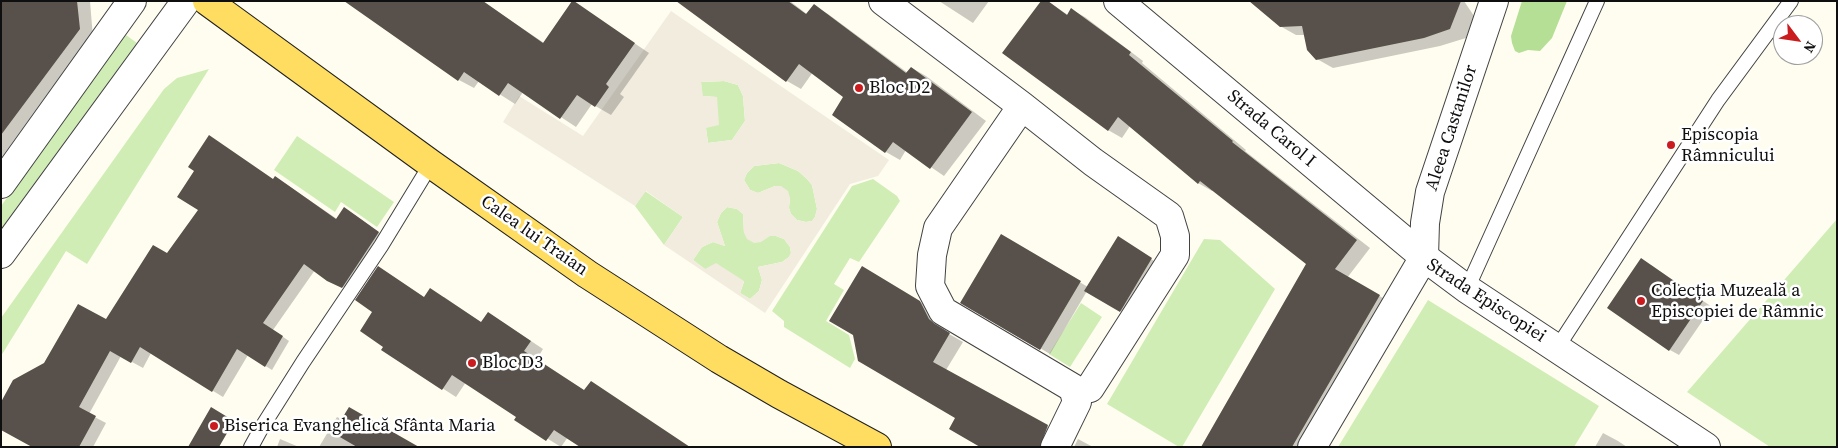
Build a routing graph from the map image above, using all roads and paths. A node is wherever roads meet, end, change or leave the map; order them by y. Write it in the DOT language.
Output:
graph roads {
  1 [pos="132,1"];
  2 [pos="186,1"];
  3 [pos="206,1"];
  4 [pos="883,1"];
  5 [pos="1118,1"];
  6 [pos="1494,1"];
  7 [pos="1597,1"];
  8 [pos="1791,1"];
  9 [pos="1022,106"];
  10 [pos="431,164"];
  11 [pos="1,184"];
  12 [pos="1,254"];
  13 [pos="1424,257"];
  14 [pos="1467,289"];
  15 [pos="1557,348"];
  16 [pos="1090,388"];
  17 [pos="251,447"];
  18 [pos="878,447"];
  19 [pos="1055,447"];
  20 [pos="1312,447"];
  21 [pos="1706,447"];
  1 -- 11 [label="street"];
  2 -- 12 [label="street"];
  3 -- 10 [label="main road, Calea lui Traian"];
  4 -- 9 [label="street"];
  5 -- 13 [label="street, Strada Carol I"];
  6 -- 13 [label="street, Aleea Castanilor"];
  7 -- 14 [label="lane"];
  8 -- 15 [label="lane"];
  9 -- 16 [label="street"];
  9 -- 19 [label="street"];
  10 -- 17 [label="lane"];
  10 -- 18 [label="main road, Calea lui Traian"];
  13 -- 14 [label="street, Strada Episcopiei"];
  13 -- 20 [label="street, Strada Episcopiei"];
  14 -- 15 [label="street, Strada Episcopiei"];
  15 -- 21 [label="street, Strada Episcopiei"];
}
